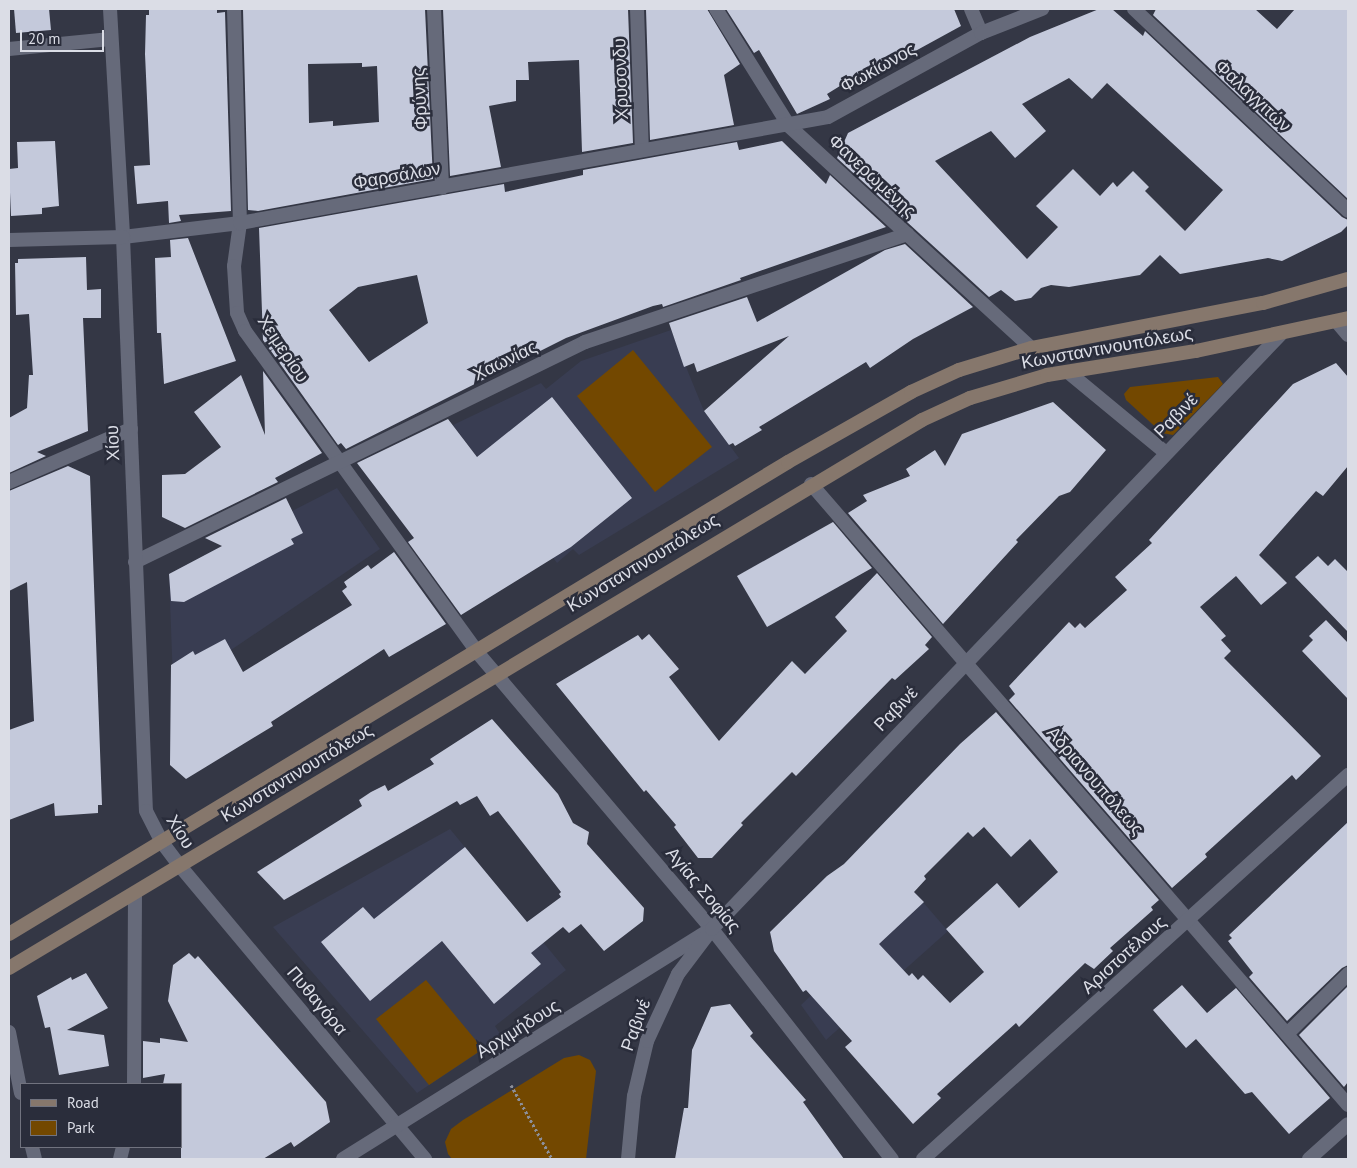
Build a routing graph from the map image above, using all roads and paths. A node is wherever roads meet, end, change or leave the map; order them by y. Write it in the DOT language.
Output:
graph roads {
  1 [pos="110,9"];
  2 [pos="234,9"];
  3 [pos="434,9"];
  4 [pos="637,9"];
  5 [pos="716,9"];
  6 [pos="971,9"];
  7 [pos="1042,9"];
  8 [pos="1134,9"];
  9 [pos="981,33"];
  10 [pos="110,39"];
  11 [pos="9,49"];
  12 [pos="790,126"];
  13 [pos="642,149"];
  14 [pos="442,188"];
  15 [pos="1348,211"];
  16 [pos="240,223"];
  17 [pos="907,234"];
  18 [pos="123,237"];
  19 [pos="9,240"];
  20 [pos="1348,279"];
  21 [pos="1343,320"];
  22 [pos="1281,334"];
  23 [pos="1348,335"];
  24 [pos="1031,348"];
  25 [pos="1068,372"];
  26 [pos="131,429"];
  27 [pos="1166,454"];
  28 [pos="340,464"];
  29 [pos="9,482"];
  30 [pos="811,484"];
  31 [pos="135,562"];
  32 [pos="477,652"];
  33 [pos="967,662"];
  34 [pos="496,675"];
  35 [pos="1348,775"];
  36 [pos="161,841"];
  37 [pos="180,866"];
  38 [pos="135,893"];
  39 [pos="1190,920"];
  40 [pos="712,929"];
  41 [pos="9,934"];
  42 [pos="9,968"];
  43 [pos="1348,974"];
  44 [pos="9,1032"];
  45 [pos="1288,1034"];
  46 [pos="134,1083"];
  47 [pos="511,1085"];
  48 [pos="20,1088"];
  49 [pos="1348,1105"];
  50 [pos="1348,1124"];
  51 [pos="398,1127"];
  52 [pos="343,1159"];
  53 [pos="425,1159"];
  54 [pos="552,1159"];
  55 [pos="628,1159"];
  56 [pos="892,1159"];
  57 [pos="923,1159"];
  58 [pos="1309,1159"];
  1 -- 10 [label="street, Χίου"];
  2 -- 16 [label="street, Χειμερίου"];
  3 -- 14 [label="street, Φρύνης"];
  4 -- 13 [label="street, Χρυσονδυ"];
  5 -- 12 [label="street, Φανερωμένης"];
  6 -- 9 [label="street"];
  7 -- 9 [label="street, Φωκίωνος"];
  8 -- 15 [label="street, Φαλαγγιτών"];
  9 -- 12 [label="street, Φωκίωνος"];
  10 -- 11 [label="street"];
  10 -- 18 [label="street, Χίου"];
  12 -- 13 [label="street, Φαρσάλων"];
  12 -- 17 [label="street, Φανερωμένης"];
  13 -- 14 [label="street, Φαρσάλων"];
  14 -- 16 [label="street, Φαρσάλων"];
  16 -- 18 [label="street, Φαρσάλων"];
  16 -- 28 [label="street, Χειμερίου"];
  17 -- 24 [label="street, Φανερωμένης"];
  17 -- 28 [label="street, Χαωνίας"];
  18 -- 19 [label="street, Φαρσάλων"];
  18 -- 26 [label="street, Χίου"];
  20 -- 24 [label="main road, Κωνσταντινουπόλεως"];
  21 -- 22 [label="main road, Κωνσταντινουπόλεως"];
  21 -- 23 [label="street"];
  22 -- 25 [label="main road, Κωνσταντινουπόλεως"];
  22 -- 27 [label="street, Ραβινέ"];
  24 -- 32 [label="main road, Κωνσταντινουπόλεως"];
  25 -- 27 [label="street"];
  25 -- 30 [label="main road, Κωνσταντινουπόλεως"];
  26 -- 29 [label="street"];
  26 -- 31 [label="street, Χίου"];
  27 -- 33 [label="street, Ραβινέ"];
  28 -- 31 [label="street, Χαωνίας"];
  28 -- 32 [label="street, Χειμερίου"];
  30 -- 33 [label="street, Αδριανουπόλεως"];
  30 -- 34 [label="main road, Κωνσταντινουπόλεως"];
  31 -- 36 [label="street, Χίου"];
  32 -- 34 [label="street, Αγίας Σοφίας"];
  32 -- 36 [label="main road, Κωνσταντινουπόλεως"];
  33 -- 39 [label="street, Αδριανουπόλεως"];
  33 -- 40 [label="street, Ραβινέ"];
  34 -- 37 [label="main road, Κωνσταντινουπόλεως"];
  34 -- 40 [label="street, Αγίας Σοφίας"];
  35 -- 39 [label="street, Αριστοτέλους"];
  36 -- 37 [label="street, Χίου"];
  36 -- 41 [label="main road, Κωνσταντινουπόλεως"];
  37 -- 38 [label="main road, Κωνσταντινουπόλεως"];
  37 -- 51 [label="street, Πυθαγόρα"];
  38 -- 42 [label="main road, Κωνσταντινουπόλεως"];
  38 -- 46 [label="street"];
  39 -- 45 [label="street, Αδριανουπόλεως"];
  39 -- 57 [label="street, Αριστοτέλους"];
  40 -- 51 [label="street, Αρχιμήδους"];
  40 -- 55 [label="street, Ραβινέ"];
  40 -- 56 [label="street, Αγίας Σοφίας"];
  43 -- 45 [label="street"];
  44 -- 48 [label="street"];
  45 -- 49 [label="street, Αδριανουπόλεως"];
  47 -- 54 [label="path"];
  50 -- 58 [label="street"];
  51 -- 52 [label="street, Αρχιμήδους"];
  51 -- 53 [label="street, Πυθαγόρα"];
}
